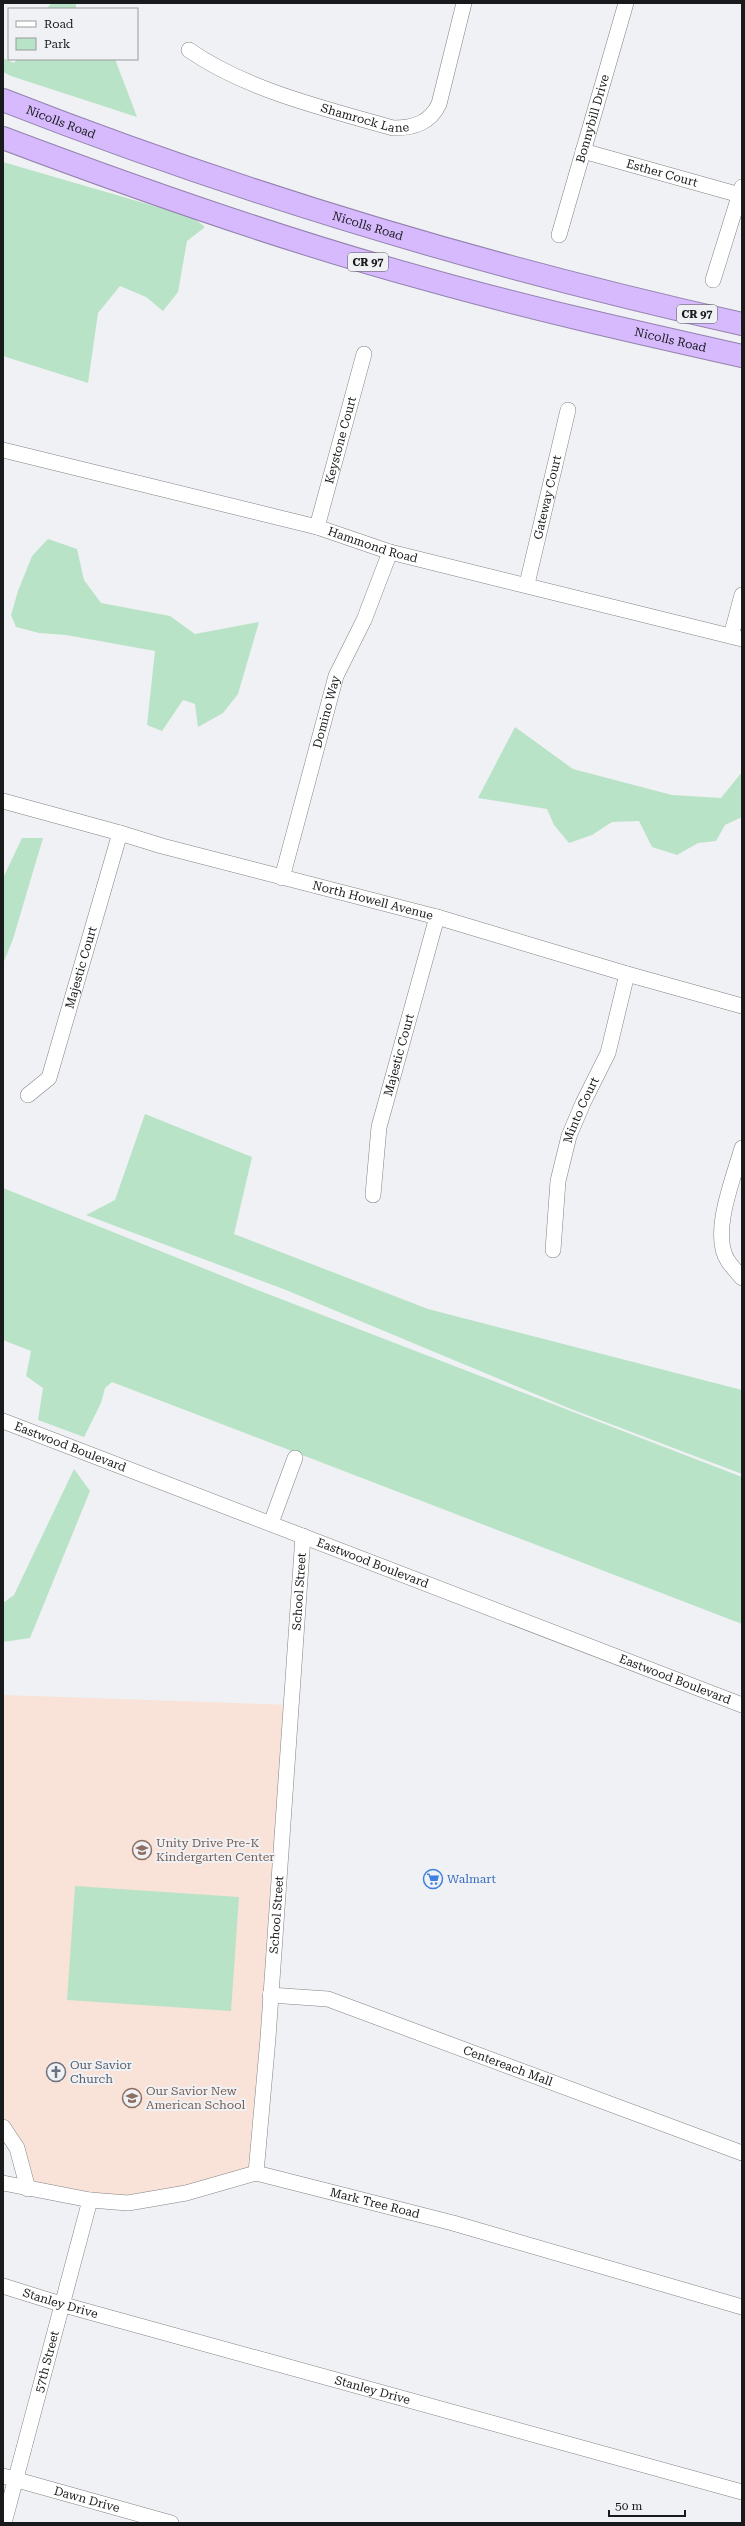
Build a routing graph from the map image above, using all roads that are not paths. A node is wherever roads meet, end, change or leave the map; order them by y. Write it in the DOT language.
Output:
graph roads {
  1 [pos="464,3"];
  2 [pos="626,3"];
  3 [pos="189,50"];
  4 [pos="3,100"];
  5 [pos="3,138"];
  6 [pos="583,151"];
  7 [pos="741,191"];
  8 [pos="559,235"];
  9 [pos="713,280"];
  10 [pos="742,324"];
  11 [pos="364,354"];
  12 [pos="742,356"];
  13 [pos="568,410"];
  14 [pos="3,450"];
  15 [pos="317,526"];
  16 [pos="390,552"];
  17 [pos="527,584"];
  18 [pos="742,595"];
  19 [pos="737,638"];
  20 [pos="3,801"];
  21 [pos="120,833"];
  22 [pos="282,878"];
  23 [pos="437,916"];
  24 [pos="627,974"];
  25 [pos="742,1006"];
  26 [pos="28,1095"];
  27 [pos="742,1148"];
  28 [pos="373,1195"];
  29 [pos="553,1250"];
  30 [pos="742,1278"];
  31 [pos="3,1421"];
  32 [pos="295,1458"];
  33 [pos="271,1523"];
  34 [pos="303,1536"];
  35 [pos="742,1705"];
  36 [pos="270,1995"];
  37 [pos="3,2127"];
  38 [pos="742,2153"];
  39 [pos="256,2174"];
  40 [pos="3,2183"];
  41 [pos="28,2189"];
  42 [pos="90,2200"];
  43 [pos="3,2286"];
  44 [pos="64,2305"];
  45 [pos="742,2307"];
  46 [pos="10,2478"];
  47 [pos="742,2492"];
  48 [pos="4,2523"];
  49 [pos="171,2523"];
  1 -- 3 [label="street, Shamrock Lane"];
  2 -- 6 [label="street, Bonnybill Drive"];
  4 -- 10 [label="highway, Nicolls Road / CR 97"];
  5 -- 12 [label="highway, Nicolls Road / CR 97"];
  6 -- 7 [label="street, Esther Court"];
  6 -- 8 [label="street, Bonnybill Drive"];
  7 -- 9 [label="street"];
  11 -- 15 [label="street, Keystone Court"];
  13 -- 17 [label="street, Gateway Court"];
  14 -- 15 [label="street, Hammond Road"];
  15 -- 16 [label="street, Hammond Road"];
  16 -- 17 [label="street, Hammond Road"];
  16 -- 22 [label="street, Domino Way"];
  17 -- 19 [label="street, Hammond Road"];
  18 -- 19 [label="street"];
  20 -- 21 [label="street, North Howell Avenue"];
  21 -- 22 [label="street, North Howell Avenue"];
  21 -- 26 [label="street, Majestic Court"];
  22 -- 23 [label="street, North Howell Avenue"];
  23 -- 24 [label="street, North Howell Avenue"];
  23 -- 28 [label="street, Majestic Court"];
  24 -- 25 [label="street, North Howell Avenue"];
  24 -- 29 [label="street, Minto Court"];
  27 -- 30 [label="street"];
  31 -- 33 [label="street, Eastwood Boulevard"];
  32 -- 33 [label="street"];
  33 -- 34 [label="street, Eastwood Boulevard"];
  34 -- 35 [label="street, Eastwood Boulevard"];
  34 -- 36 [label="street, School Street"];
  36 -- 38 [label="street, Centereach Mall"];
  36 -- 39 [label="street, School Street"];
  37 -- 41 [label="street"];
  39 -- 42 [label="street, Mark Tree Road"];
  39 -- 45 [label="street, Mark Tree Road"];
  40 -- 41 [label="street, Mark Tree Road"];
  41 -- 42 [label="street, Mark Tree Road"];
  42 -- 44 [label="street, 57th Street"];
  43 -- 44 [label="street, Stanley Drive"];
  44 -- 46 [label="street, 57th Street"];
  44 -- 47 [label="street, Stanley Drive"];
  46 -- 48 [label="street, 57th Street"];
  46 -- 49 [label="street, Dawn Drive"];
}
